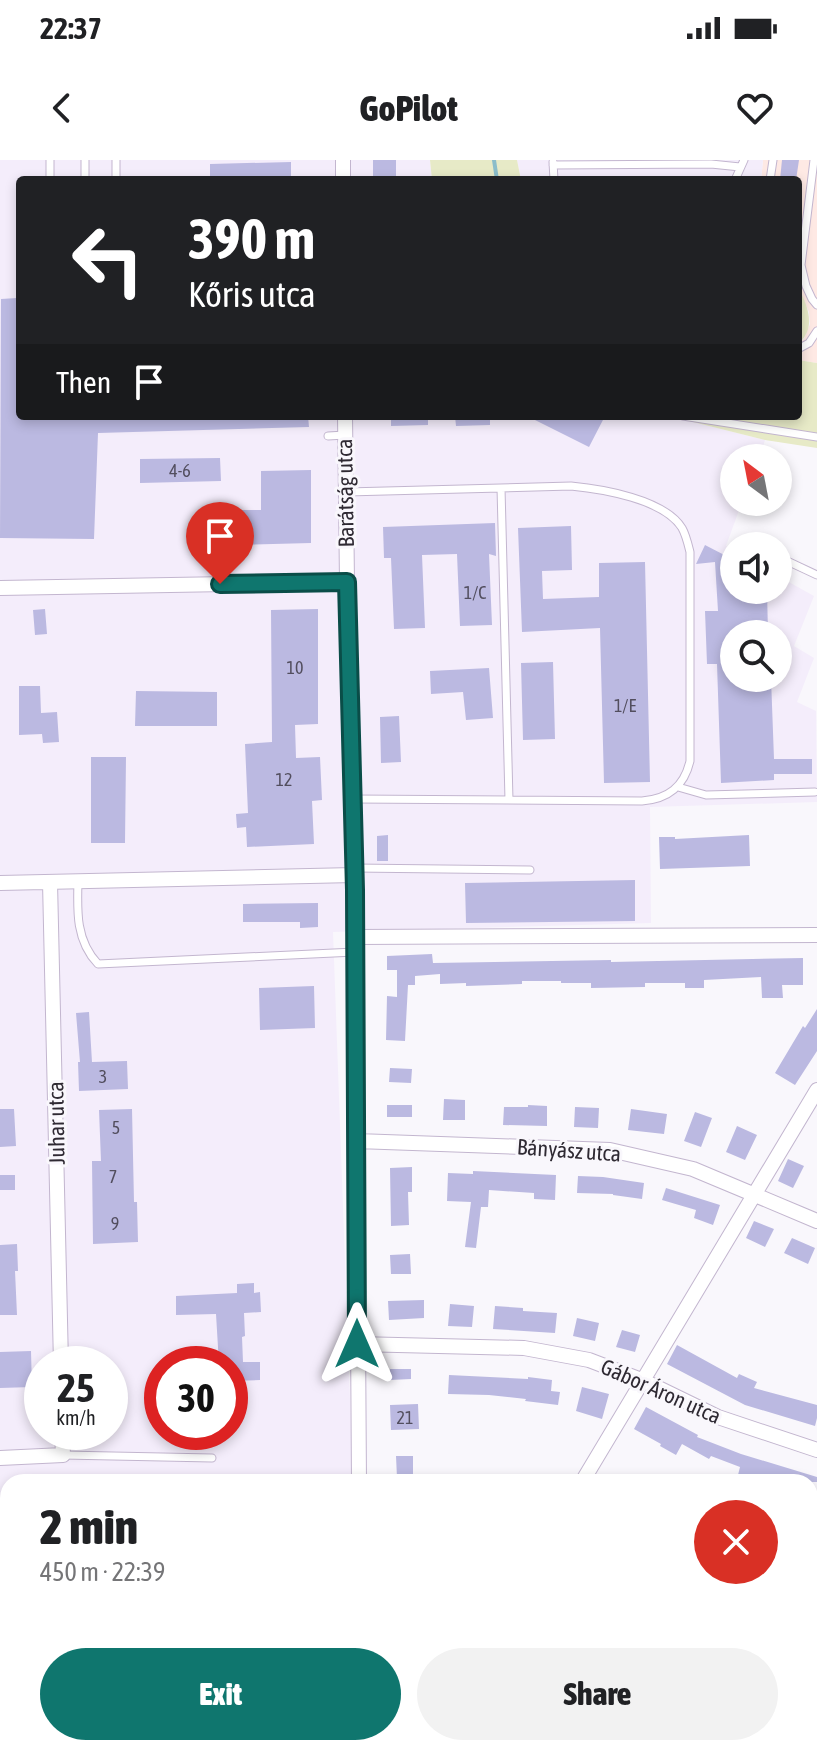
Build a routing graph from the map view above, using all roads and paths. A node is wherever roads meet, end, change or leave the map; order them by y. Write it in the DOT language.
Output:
graph roads {
  1 [pos="814,160"];
  2 [pos="553,162"];
  3 [pos="742,163"];
  4 [pos="802,257"];
  5 [pos="802,269"];
  6 [pos="817,305"];
  7 [pos="817,331"];
  8 [pos="802,347"];
  9 [pos="345,420"];
  10 [pos="709,420"];
  11 [pos="345,435"];
  12 [pos="328,436"];
  13 [pos="817,437"];
  14 [pos="501,488"];
  15 [pos="345,492"];
  16 [pos="792,563"];
  17 [pos="817,575"];
  18 [pos="347,582"];
  19 [pos="0,588"];
  20 [pos="678,787"];
  21 [pos="815,792"];
  22 [pos="353,799"];
  23 [pos="509,800"];
  24 [pos="530,870"];
  25 [pos="354,872"];
  26 [pos="78,881"];
  27 [pos="50,882"];
  28 [pos="0,883"];
  29 [pos="817,935"];
  30 [pos="355,945"];
  31 [pos="817,1090"];
  32 [pos="357,1141"];
  33 [pos="754,1194"];
  34 [pos="817,1221"];
  35 [pos="357,1344"];
  36 [pos="61,1346"];
  37 [pos="644,1381"];
  38 [pos="63,1450"];
  39 [pos="817,1450"];
  40 [pos="63,1455"];
  41 [pos="0,1458"];
  42 [pos="212,1458"];
  43 [pos="359,1474"];
  44 [pos="587,1474"];
  1 -- 4 [label="lane"];
  2 -- 3 [label="lane"];
  5 -- 6 [label="lane"];
  7 -- 8 [label="lane"];
  9 -- 11 [label="street, Barátság utca"];
  10 -- 13 [label="lane"];
  11 -- 12 [label="lane"];
  11 -- 15 [label="street, Barátság utca"];
  14 -- 15 [label="lane"];
  14 -- 20 [label="lane"];
  14 -- 23 [label="lane"];
  15 -- 18 [label="street, Barátság utca"];
  16 -- 17 [label="lane"];
  18 -- 19 [label="street"];
  18 -- 22 [label="street, Barátság utca"];
  20 -- 21 [label="lane"];
  20 -- 23 [label="lane"];
  22 -- 23 [label="lane"];
  22 -- 25 [label="street, Barátság utca"];
  24 -- 25 [label="lane"];
  25 -- 26 [label="street"];
  25 -- 30 [label="street, Barátság utca"];
  26 -- 27 [label="street"];
  26 -- 30 [label="lane"];
  27 -- 28 [label="street"];
  27 -- 36 [label="street, Juhar utca"];
  29 -- 30 [label="street"];
  30 -- 32 [label="street, Barátság utca"];
  31 -- 33 [label="street"];
  32 -- 33 [label="street, Bányász utca"];
  32 -- 35 [label="street, Barátság utca"];
  33 -- 34 [label="street, Bányász utca"];
  33 -- 37 [label="street"];
  35 -- 37 [label="street, Gábor Áron utca"];
  35 -- 43 [label="street, Barátság utca"];
  37 -- 39 [label="street, Gábor Áron utca"];
  37 -- 44 [label="street"];
  38 -- 40 [label="street"];
  40 -- 41 [label="street"];
  40 -- 42 [label="lane"];
}
